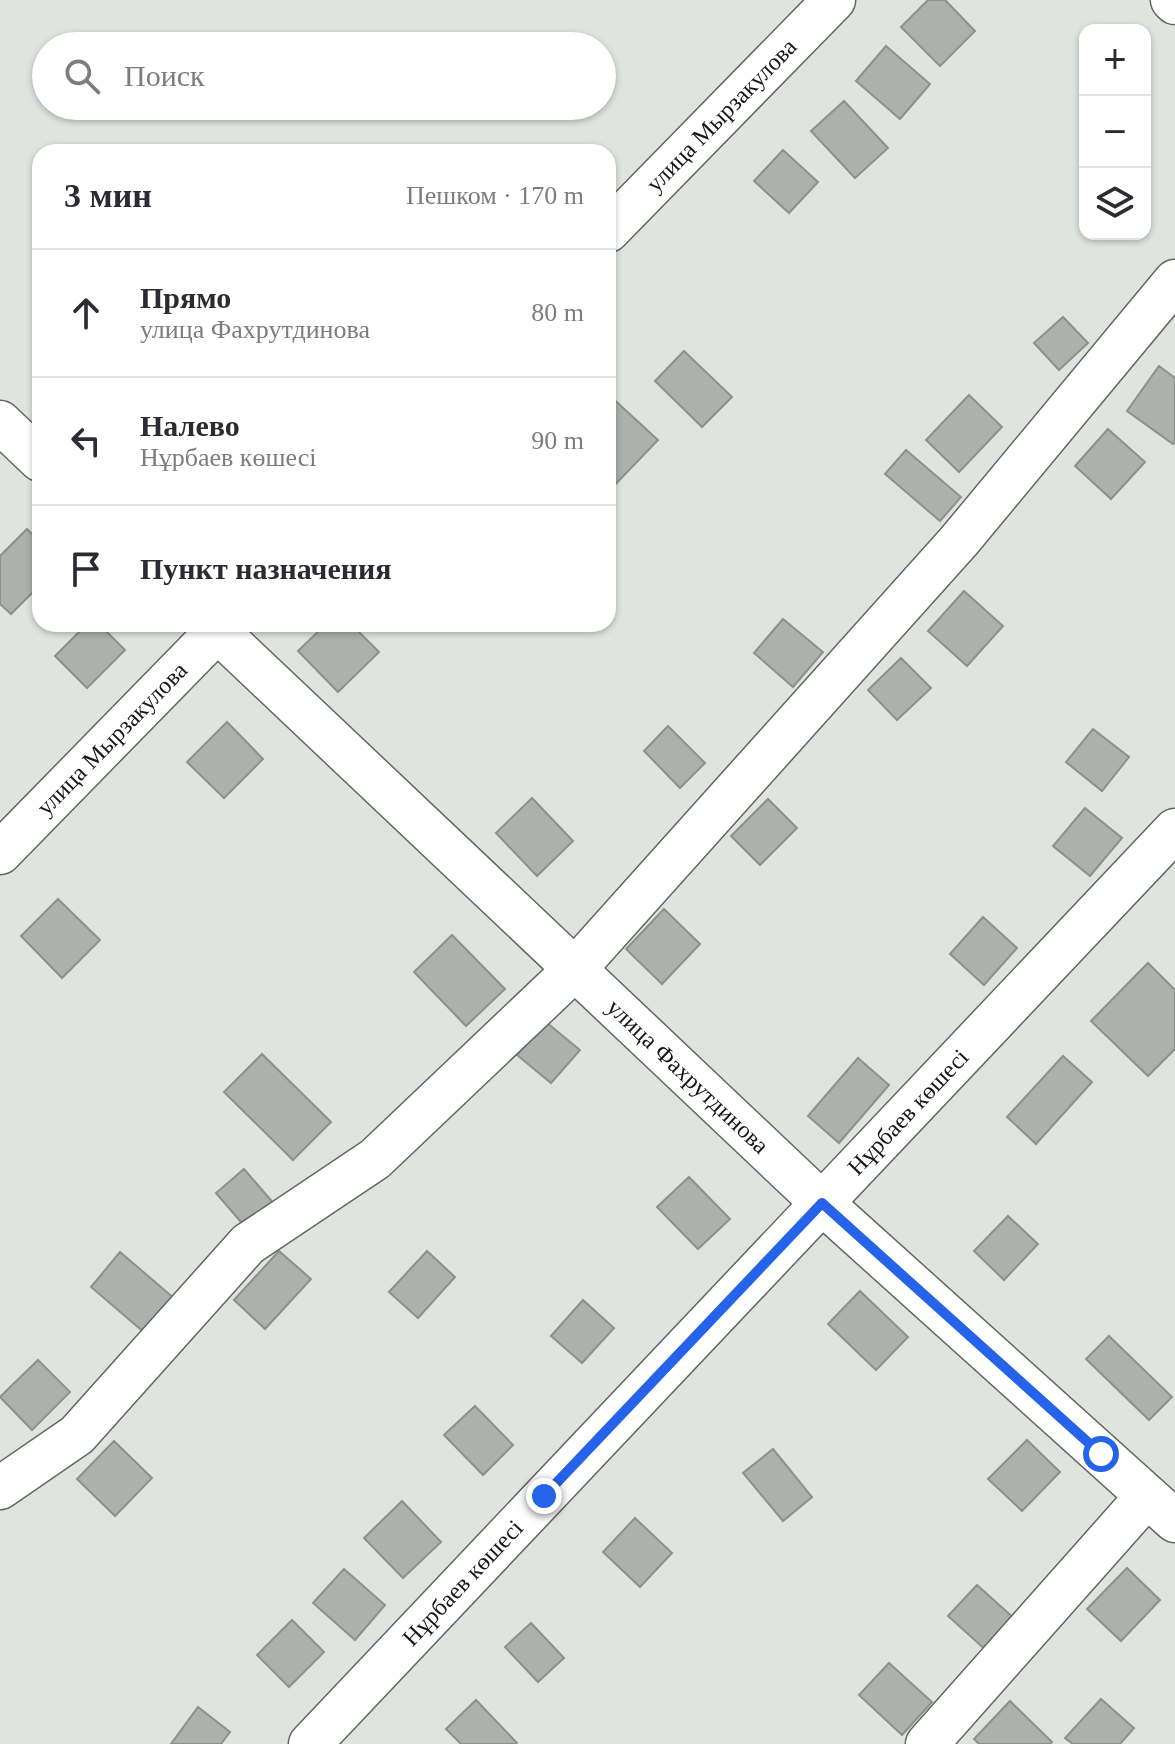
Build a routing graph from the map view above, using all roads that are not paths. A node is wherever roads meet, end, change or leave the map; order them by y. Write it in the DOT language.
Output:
graph roads {
  1 [pos="834,0"];
  2 [pos="616,223"];
  3 [pos="1175,281"];
  4 [pos="0,422"];
  5 [pos="32,452"];
  6 [pos="211,632"];
  7 [pos="223,632"];
  8 [pos="1175,830"];
  9 [pos="0,853"];
  10 [pos="575,969"];
  11 [pos="822,1203"];
  12 [pos="0,1488"];
  13 [pos="1161,1508"];
  14 [pos="310,1744"];
  15 [pos="927,1744"];
  1 -- 2 [label="street, улица Мырзакулова"];
  3 -- 10 [label="street"];
  4 -- 5 [label="street"];
  6 -- 9 [label="street, улица Мырзакулова"];
  7 -- 10 [label="street, улица Фахрутдинова"];
  8 -- 11 [label="street, Нұрбаев көшесі"];
  10 -- 11 [label="street, улица Фахрутдинова"];
  10 -- 12 [label="street"];
  11 -- 13 [label="street, улица Фахрутдинова"];
  11 -- 14 [label="street, Нұрбаев көшесі"];
  13 -- 15 [label="street"];
}
